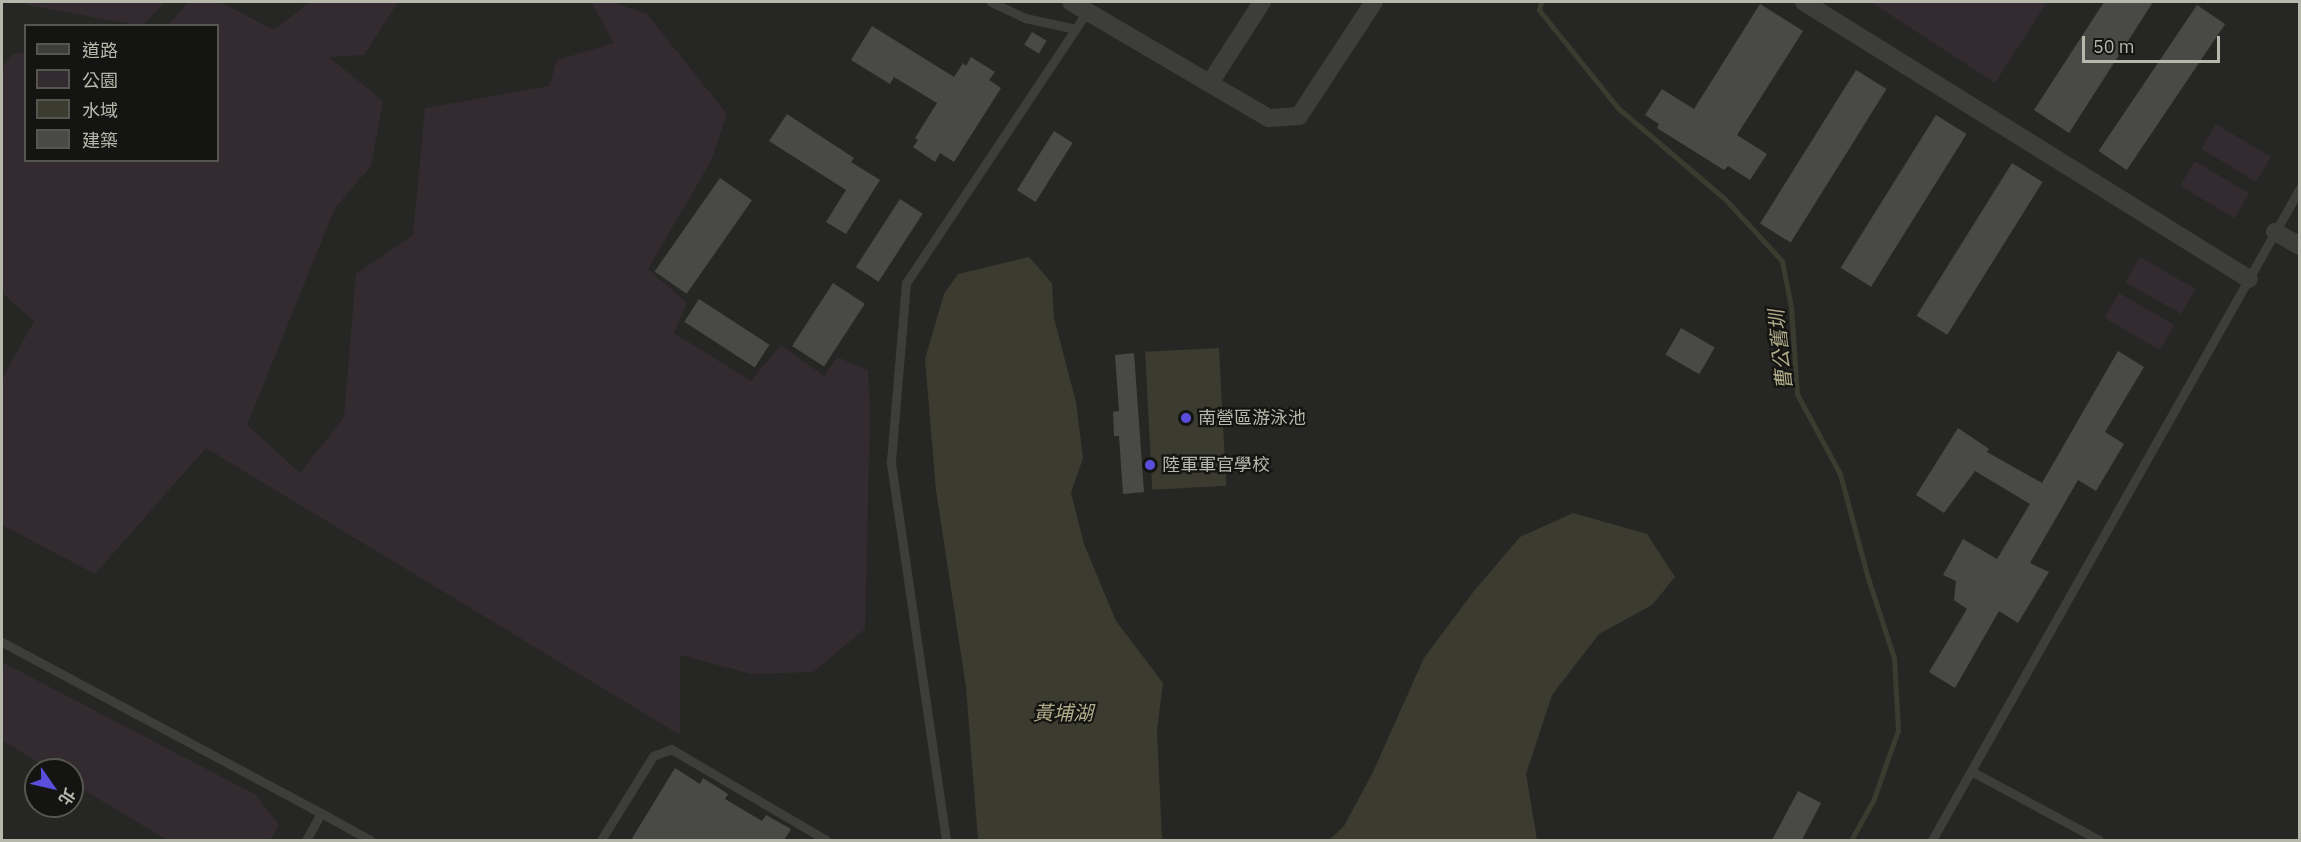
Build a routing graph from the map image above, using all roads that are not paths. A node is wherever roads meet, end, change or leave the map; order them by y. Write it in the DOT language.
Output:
graph roads {
  1 [pos="991,2"];
  2 [pos="1071,2"];
  3 [pos="1262,2"];
  4 [pos="1374,2"];
  5 [pos="1804,2"];
  6 [pos="1087,12"];
  7 [pos="1076,29"];
  8 [pos="1210,82"];
  9 [pos="2300,188"];
  10 [pos="2275,232"];
  11 [pos="2300,246"];
  12 [pos="2249,279"];
  13 [pos="2,642"];
  14 [pos="1971,771"];
  15 [pos="321,813"];
  16 [pos="306,840"];
  17 [pos="370,840"];
  18 [pos="601,840"];
  19 [pos="826,840"];
  20 [pos="946,840"];
  21 [pos="1932,840"];
  22 [pos="2099,840"];
  1 -- 7 [label="lane"];
  2 -- 6 [label="street"];
  3 -- 8 [label="street"];
  4 -- 8 [label="street"];
  5 -- 12 [label="street"];
  6 -- 7 [label="lane"];
  6 -- 8 [label="street"];
  7 -- 20 [label="lane"];
  9 -- 10 [label="lane"];
  10 -- 11 [label="street"];
  10 -- 12 [label="lane"];
  12 -- 14 [label="lane"];
  13 -- 15 [label="lane"];
  14 -- 21 [label="lane"];
  14 -- 22 [label="lane"];
  15 -- 16 [label="lane"];
  15 -- 17 [label="lane"];
  18 -- 19 [label="lane"];
}
